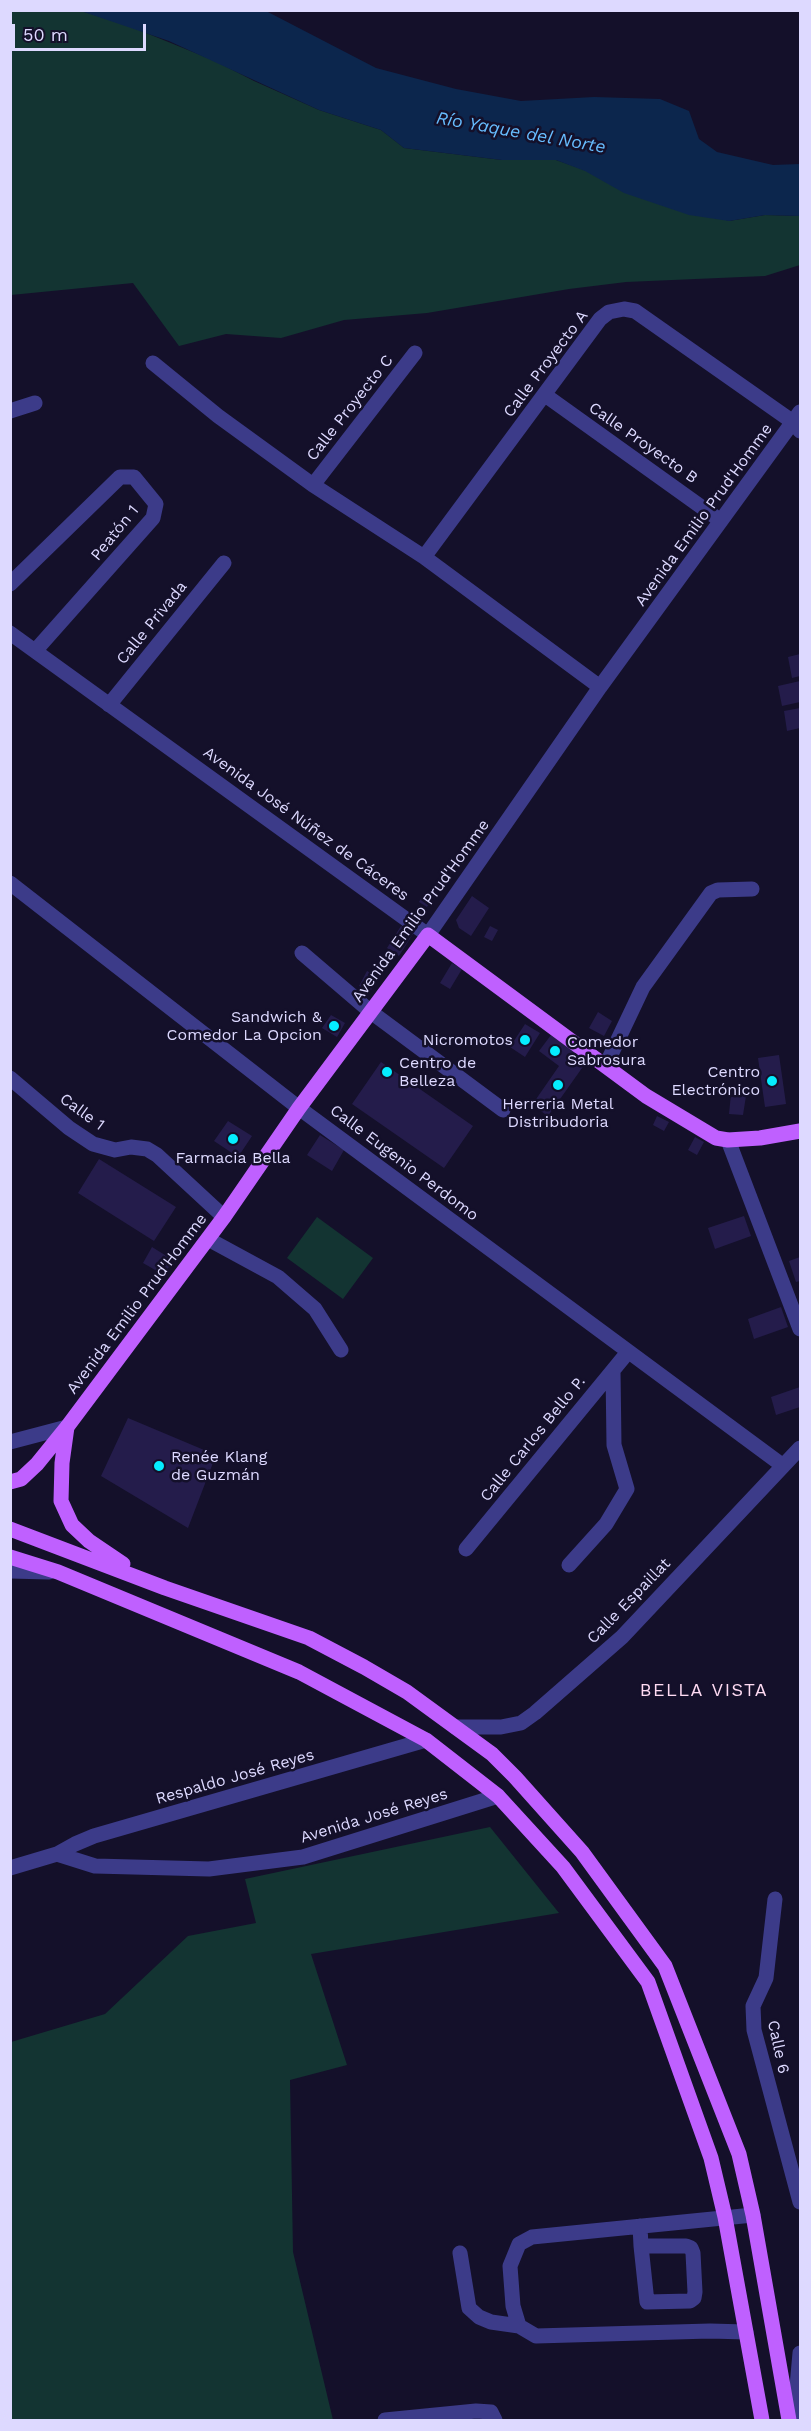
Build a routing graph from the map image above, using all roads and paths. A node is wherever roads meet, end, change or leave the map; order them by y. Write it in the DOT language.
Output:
graph roads {
  1 [pos="415,353"];
  2 [pos="153,363"];
  3 [pos="545,395"];
  4 [pos="35,403"];
  5 [pos="10,411"];
  6 [pos="798,422"];
  7 [pos="313,485"];
  8 [pos="721,521"];
  9 [pos="424,556"];
  10 [pos="224,563"];
  11 [pos="10,584"];
  12 [pos="10,633"];
  13 [pos="35,651"];
  14 [pos="600,687"];
  15 [pos="109,705"];
  16 [pos="10,883"];
  17 [pos="752,889"];
  18 [pos="428,934"];
  19 [pos="302,953"];
  20 [pos="371,1011"];
  21 [pos="606,1065"];
  22 [pos="10,1078"];
  23 [pos="299,1108"];
  24 [pos="503,1110"];
  25 [pos="801,1131"];
  26 [pos="728,1140"];
  27 [pos="224,1217"];
  28 [pos="208,1239"];
  29 [pos="801,1329"];
  30 [pos="341,1350"];
  31 [pos="628,1352"];
  32 [pos="613,1371"];
  33 [pos="67,1427"];
  34 [pos="10,1442"];
  35 [pos="801,1448"];
  36 [pos="782,1465"];
  37 [pos="10,1482"];
  38 [pos="10,1529"];
  39 [pos="466,1549"];
  40 [pos="10,1557"];
  41 [pos="569,1565"];
  42 [pos="10,1571"];
  43 [pos="58,1572"];
  44 [pos="165,1588"];
  45 [pos="455,1727"];
  46 [pos="426,1740"];
  47 [pos="498,1796"];
  48 [pos="57,1854"];
  49 [pos="10,1868"];
  50 [pos="775,1899"];
  51 [pos="801,2202"];
  52 [pos="753,2215"];
  53 [pos="725,2217"];
  54 [pos="639,2226"];
  55 [pos="641,2246"];
  56 [pos="460,2253"];
  57 [pos="519,2326"];
  58 [pos="746,2332"];
  59 [pos="801,2353"];
  60 [pos="385,2421"];
  61 [pos="495,2421"];
  62 [pos="762,2421"];
  63 [pos="791,2421"];
  1 -- 7 [label="street, Calle Proyecto C"];
  2 -- 7 [label="street"];
  3 -- 6 [label="street, Calle Proyecto A"];
  3 -- 8 [label="street, Calle Proyecto B"];
  3 -- 9 [label="street, Calle Proyecto A"];
  4 -- 5 [label="street"];
  6 -- 8 [label="street, Avenida Emilio Prud'Homme"];
  7 -- 9 [label="street"];
  8 -- 14 [label="street, Avenida Emilio Prud'Homme"];
  9 -- 14 [label="street"];
  10 -- 15 [label="street, Calle Privada"];
  11 -- 13 [label="street, Peatón 1"];
  12 -- 13 [label="street, Avenida José Núñez de Cáceres"];
  13 -- 15 [label="street, Avenida José Núñez de Cáceres"];
  14 -- 18 [label="street, Avenida Emilio Prud'Homme"];
  15 -- 18 [label="street, Avenida José Núñez de Cáceres"];
  16 -- 23 [label="street, Calle Eugenio Perdomo"];
  17 -- 21 [label="street"];
  18 -- 20 [label="main road, Avenida Emilio Prud'Homme"];
  18 -- 21 [label="main road, Avenida José Núñez de Cáceres"];
  19 -- 20 [label="street"];
  20 -- 23 [label="main road, Avenida Emilio Prud'Homme"];
  20 -- 24 [label="street"];
  21 -- 26 [label="main road, Avenida José Núñez de Cáceres"];
  22 -- 27 [label="street, Calle 1"];
  23 -- 27 [label="main road, Avenida Emilio Prud'Homme"];
  23 -- 31 [label="street, Calle Eugenio Perdomo"];
  25 -- 26 [label="main road, Avenida José Núñez de Cáceres"];
  26 -- 29 [label="street"];
  27 -- 28 [label="main road, Avenida Emilio Prud'Homme"];
  28 -- 30 [label="street"];
  28 -- 33 [label="main road, Avenida Emilio Prud'Homme"];
  31 -- 32 [label="street, Calle Carlos Bello P."];
  31 -- 36 [label="street, Calle Eugenio Perdomo"];
  32 -- 39 [label="street, Calle Carlos Bello P."];
  32 -- 41 [label="street"];
  33 -- 34 [label="street"];
  33 -- 37 [label="main road, Avenida Emilio Prud'Homme"];
  33 -- 44 [label="main road, Avenida Emilio Prud'Homme"];
  35 -- 36 [label="street, Calle Espaillat"];
  36 -- 45 [label="street, Calle Espaillat"];
  38 -- 44 [label="main road"];
  40 -- 43 [label="main road"];
  42 -- 43 [label="street"];
  43 -- 46 [label="main road"];
  44 -- 45 [label="main road"];
  45 -- 52 [label="main road"];
  46 -- 47 [label="main road"];
  46 -- 48 [label="street, Respaldo José Reyes"];
  47 -- 48 [label="street, Avenida José Reyes"];
  47 -- 53 [label="main road"];
  48 -- 49 [label="street"];
  50 -- 51 [label="street, Calle 6"];
  52 -- 53 [label="street"];
  52 -- 63 [label="main road"];
  53 -- 54 [label="street"];
  53 -- 58 [label="main road"];
  54 -- 55 [label="street"];
  54 -- 57 [label="street"];
  55 -- 55 [label="street"];
  56 -- 57 [label="street"];
  57 -- 58 [label="street"];
  58 -- 62 [label="main road"];
  59 -- 63 [label="street"];
  60 -- 61 [label="street"];
}
